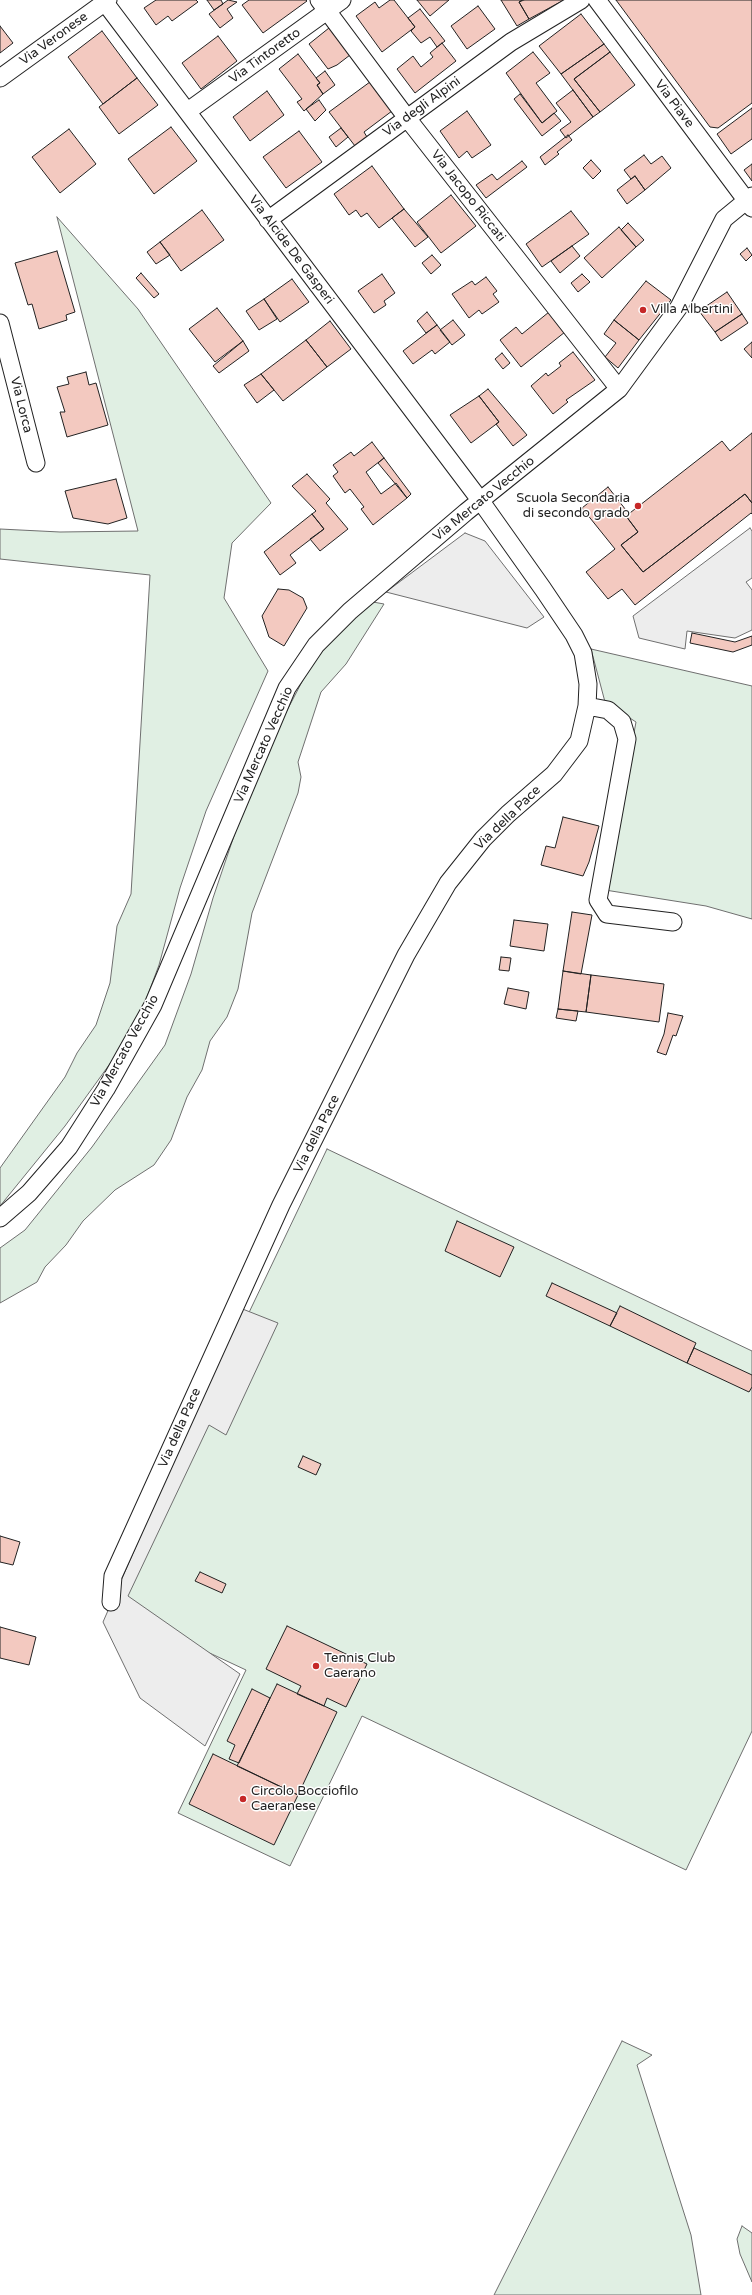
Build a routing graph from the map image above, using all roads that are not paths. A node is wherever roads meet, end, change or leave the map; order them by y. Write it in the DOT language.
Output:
graph roads {
  1 [pos="342,0"];
  2 [pos="581,0"];
  3 [pos="597,0"];
  4 [pos="105,1"];
  5 [pos="323,5"];
  6 [pos="0,78"];
  7 [pos="188,111"];
  8 [pos="407,118"];
  9 [pos="750,202"];
  10 [pos="268,220"];
  11 [pos="0,323"];
  12 [pos="619,390"];
  13 [pos="36,463"];
  14 [pos="480,500"];
  15 [pos="587,706"];
  16 [pos="672,922"];
  17 [pos="0,1218"];
  18 [pos="111,1602"];
  1 -- 5 [label="street, Via Tintoretto"];
  2 -- 8 [label="street, Via degli Alpini"];
  3 -- 9 [label="street, Via Piave"];
  4 -- 6 [label="street, Via Veronese"];
  4 -- 7 [label="street, Via Alcide De Gasperi"];
  5 -- 7 [label="street, Via Tintoretto"];
  5 -- 8 [label="street, Via Jacopo Riccati"];
  7 -- 10 [label="street, Via Alcide De Gasperi"];
  8 -- 10 [label="street, Via degli Alpini"];
  8 -- 12 [label="street, Via Jacopo Riccati"];
  9 -- 12 [label="street, Via Mercato Vecchio"];
  10 -- 14 [label="street, Via Alcide De Gasperi"];
  11 -- 13 [label="street, Via Lorca"];
  12 -- 14 [label="street, Via Mercato Vecchio"];
  14 -- 15 [label="street, Via della Pace"];
  14 -- 17 [label="street, Via Mercato Vecchio"];
  15 -- 16 [label="street"];
  15 -- 18 [label="street, Via della Pace"];
}
